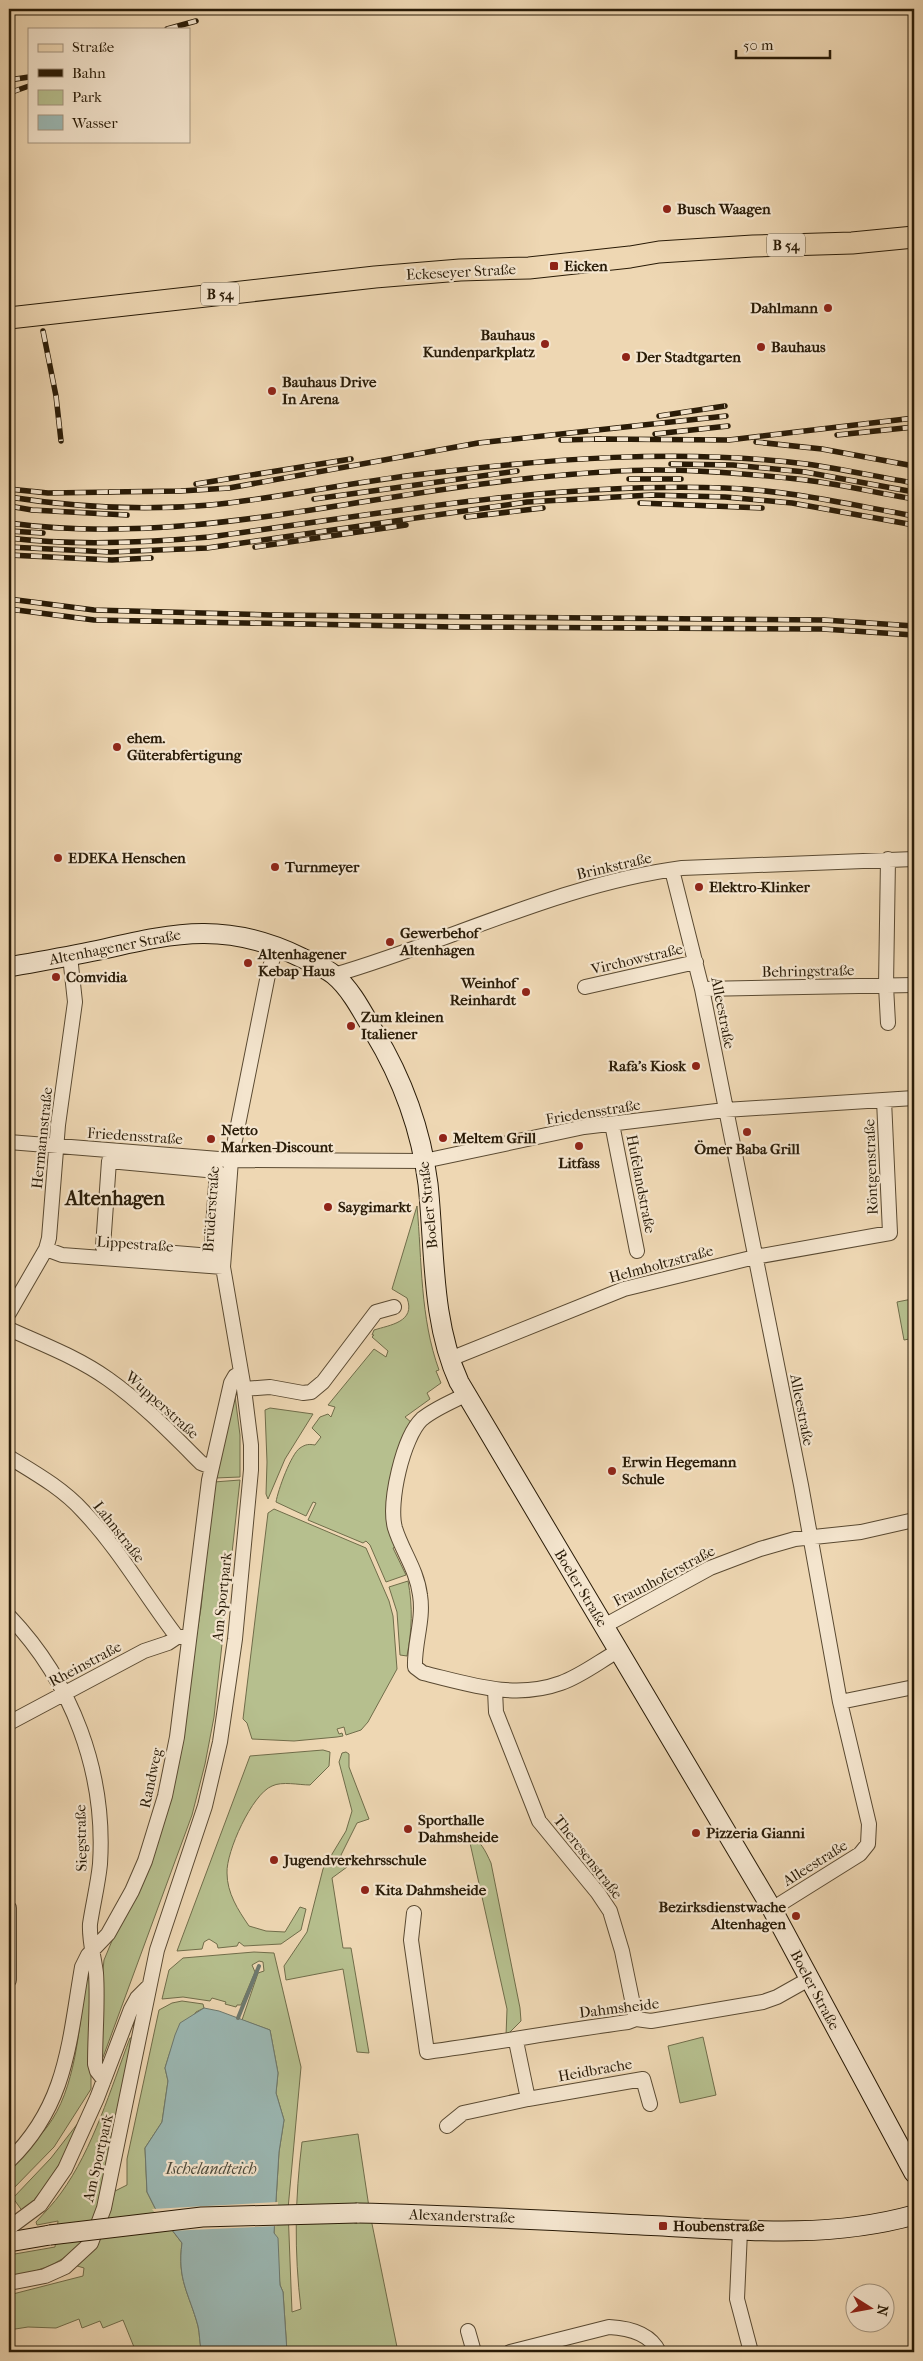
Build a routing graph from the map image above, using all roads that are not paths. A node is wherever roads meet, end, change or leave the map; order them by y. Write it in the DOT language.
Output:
graph roads {
  1 [pos="914,237"];
  2 [pos="9,318"];
  3 [pos="888,859"];
  4 [pos="914,859"];
  5 [pos="672,870"];
  6 [pos="277,946"];
  7 [pos="70,956"];
  8 [pos="696,962"];
  9 [pos="9,967"];
  10 [pos="334,974"];
  11 [pos="886,986"];
  12 [pos="914,986"];
  13 [pos="585,987"];
  14 [pos="702,989"];
  15 [pos="888,1024"];
  16 [pos="914,1098"];
  17 [pos="884,1100"];
  18 [pos="725,1110"];
  19 [pos="612,1124"];
  20 [pos="9,1142"];
  21 [pos="56,1145"];
  22 [pos="231,1160"];
  23 [pos="424,1161"];
  24 [pos="217,1171"];
  25 [pos="890,1233"];
  26 [pos="46,1249"];
  27 [pos="637,1251"];
  28 [pos="755,1256"];
  29 [pos="223,1267"];
  30 [pos="394,1308"];
  31 [pos="9,1313"];
  32 [pos="9,1329"];
  33 [pos="450,1358"];
  34 [pos="241,1372"];
  35 [pos="244,1389"];
  36 [pos="465,1395"];
  37 [pos="9,1457"];
  38 [pos="211,1467"];
  39 [pos="914,1520"];
  40 [pos="811,1538"];
  41 [pos="9,1616"];
  42 [pos="604,1626"];
  43 [pos="183,1637"];
  44 [pos="618,1651"];
  45 [pos="914,1687"];
  46 [pos="495,1690"];
  47 [pos="65,1692"];
  48 [pos="840,1702"];
  49 [pos="9,1723"];
  50 [pos="9,1908"];
  51 [pos="772,1909"];
  52 [pos="414,1913"];
  53 [pos="93,1950"];
  54 [pos="810,1979"];
  55 [pos="9,1980"];
  56 [pos="150,1986"];
  57 [pos="636,2019"];
  58 [pos="516,2041"];
  59 [pos="104,2080"];
  60 [pos="528,2099"];
  61 [pos="650,2104"];
  62 [pos="447,2126"];
  63 [pos="9,2161"];
  64 [pos="914,2173"];
  65 [pos="914,2215"];
  66 [pos="9,2228"];
  67 [pos="740,2231"];
  68 [pos="9,2242"];
  69 [pos="9,2282"];
  70 [pos="468,2331"];
  71 [pos="474,2352"];
  72 [pos="510,2352"];
  73 [pos="659,2352"];
  74 [pos="751,2352"];
  1 -- 2 [label="main road, Eckeseyer Straße / B 54"];
  3 -- 4 [label="street, Brinkstraße"];
  3 -- 5 [label="street, Brinkstraße"];
  3 -- 11 [label="street"];
  5 -- 8 [label="street, Alleestraße"];
  5 -- 10 [label="street, Brinkstraße"];
  6 -- 7 [label="street, Altenhagener Straße"];
  6 -- 10 [label="street, Altenhagener Straße"];
  6 -- 22 [label="street, Brüderstraße"];
  7 -- 9 [label="street, Altenhagener Straße"];
  7 -- 21 [label="street, Hermannstraße"];
  8 -- 13 [label="street, Virchowstraße"];
  8 -- 14 [label="street, Alleestraße"];
  10 -- 23 [label="street, Boeler Straße"];
  11 -- 12 [label="street, Behringstraße"];
  11 -- 14 [label="street, Behringstraße"];
  11 -- 15 [label="street"];
  14 -- 18 [label="street, Alleestraße"];
  16 -- 17 [label="street, Friedensstraße"];
  17 -- 18 [label="street, Friedensstraße"];
  17 -- 25 [label="street, Röntgenstraße"];
  18 -- 19 [label="street, Friedensstraße"];
  18 -- 28 [label="street, Alleestraße"];
  19 -- 23 [label="street, Friedensstraße"];
  19 -- 27 [label="street, Hufelandstraße"];
  20 -- 21 [label="street, Friedensstraße"];
  21 -- 22 [label="street, Friedensstraße"];
  21 -- 26 [label="street, Hermannstraße"];
  22 -- 23 [label="street, Friedensstraße"];
  22 -- 29 [label="street, Brüderstraße"];
  23 -- 33 [label="street, Boeler Straße"];
  24 -- 24 [label="street"];
  25 -- 28 [label="street, Helmholtzstraße"];
  26 -- 29 [label="street, Lippestraße"];
  26 -- 31 [label="street, Hermannstraße"];
  28 -- 33 [label="street, Helmholtzstraße"];
  28 -- 40 [label="street, Alleestraße"];
  29 -- 34 [label="street, Brüderstraße"];
  30 -- 35 [label="street"];
  32 -- 38 [label="street, Wupperstraße"];
  33 -- 36 [label="street, Boeler Straße"];
  34 -- 35 [label="street, Brüderstraße"];
  34 -- 38 [label="street, Randweg"];
  35 -- 56 [label="street, Am Sportpark"];
  36 -- 42 [label="street, Boeler Straße"];
  36 -- 46 [label="street"];
  37 -- 43 [label="street, Lahnstraße"];
  38 -- 43 [label="street, Randweg"];
  39 -- 40 [label="street, Fraunhoferstraße"];
  40 -- 42 [label="street, Fraunhoferstraße"];
  40 -- 48 [label="street, Alleestraße"];
  41 -- 47 [label="street, Siegstraße"];
  42 -- 44 [label="street, Boeler Straße"];
  43 -- 47 [label="street, Rheinstraße"];
  43 -- 53 [label="street, Randweg"];
  44 -- 46 [label="street"];
  44 -- 51 [label="street, Boeler Straße"];
  45 -- 48 [label="street"];
  46 -- 57 [label="street, Theresenstraße"];
  47 -- 49 [label="street, Rheinstraße"];
  47 -- 53 [label="street, Siegstraße"];
  48 -- 51 [label="street, Alleestraße"];
  50 -- 55 [label="street"];
  51 -- 54 [label="street, Boeler Straße"];
  52 -- 58 [label="street, Dahmsheide"];
  53 -- 59 [label="street, Siegstraße"];
  53 -- 63 [label="street, Randweg"];
  54 -- 57 [label="street, Dahmsheide"];
  54 -- 64 [label="street, Boeler Straße"];
  56 -- 59 [label="street, Am Sportpark"];
  56 -- 69 [label="street, Am Sportpark"];
  57 -- 58 [label="street, Dahmsheide"];
  58 -- 60 [label="street"];
  59 -- 66 [label="street, Am Sportpark"];
  60 -- 61 [label="street, Heidbrache"];
  60 -- 62 [label="street, Heidbrache"];
  65 -- 67 [label="street, Alexanderstraße"];
  67 -- 68 [label="street, Alexanderstraße, bridge"];
  67 -- 74 [label="street"];
  70 -- 71 [label="street"];
  72 -- 73 [label="street"];
}
